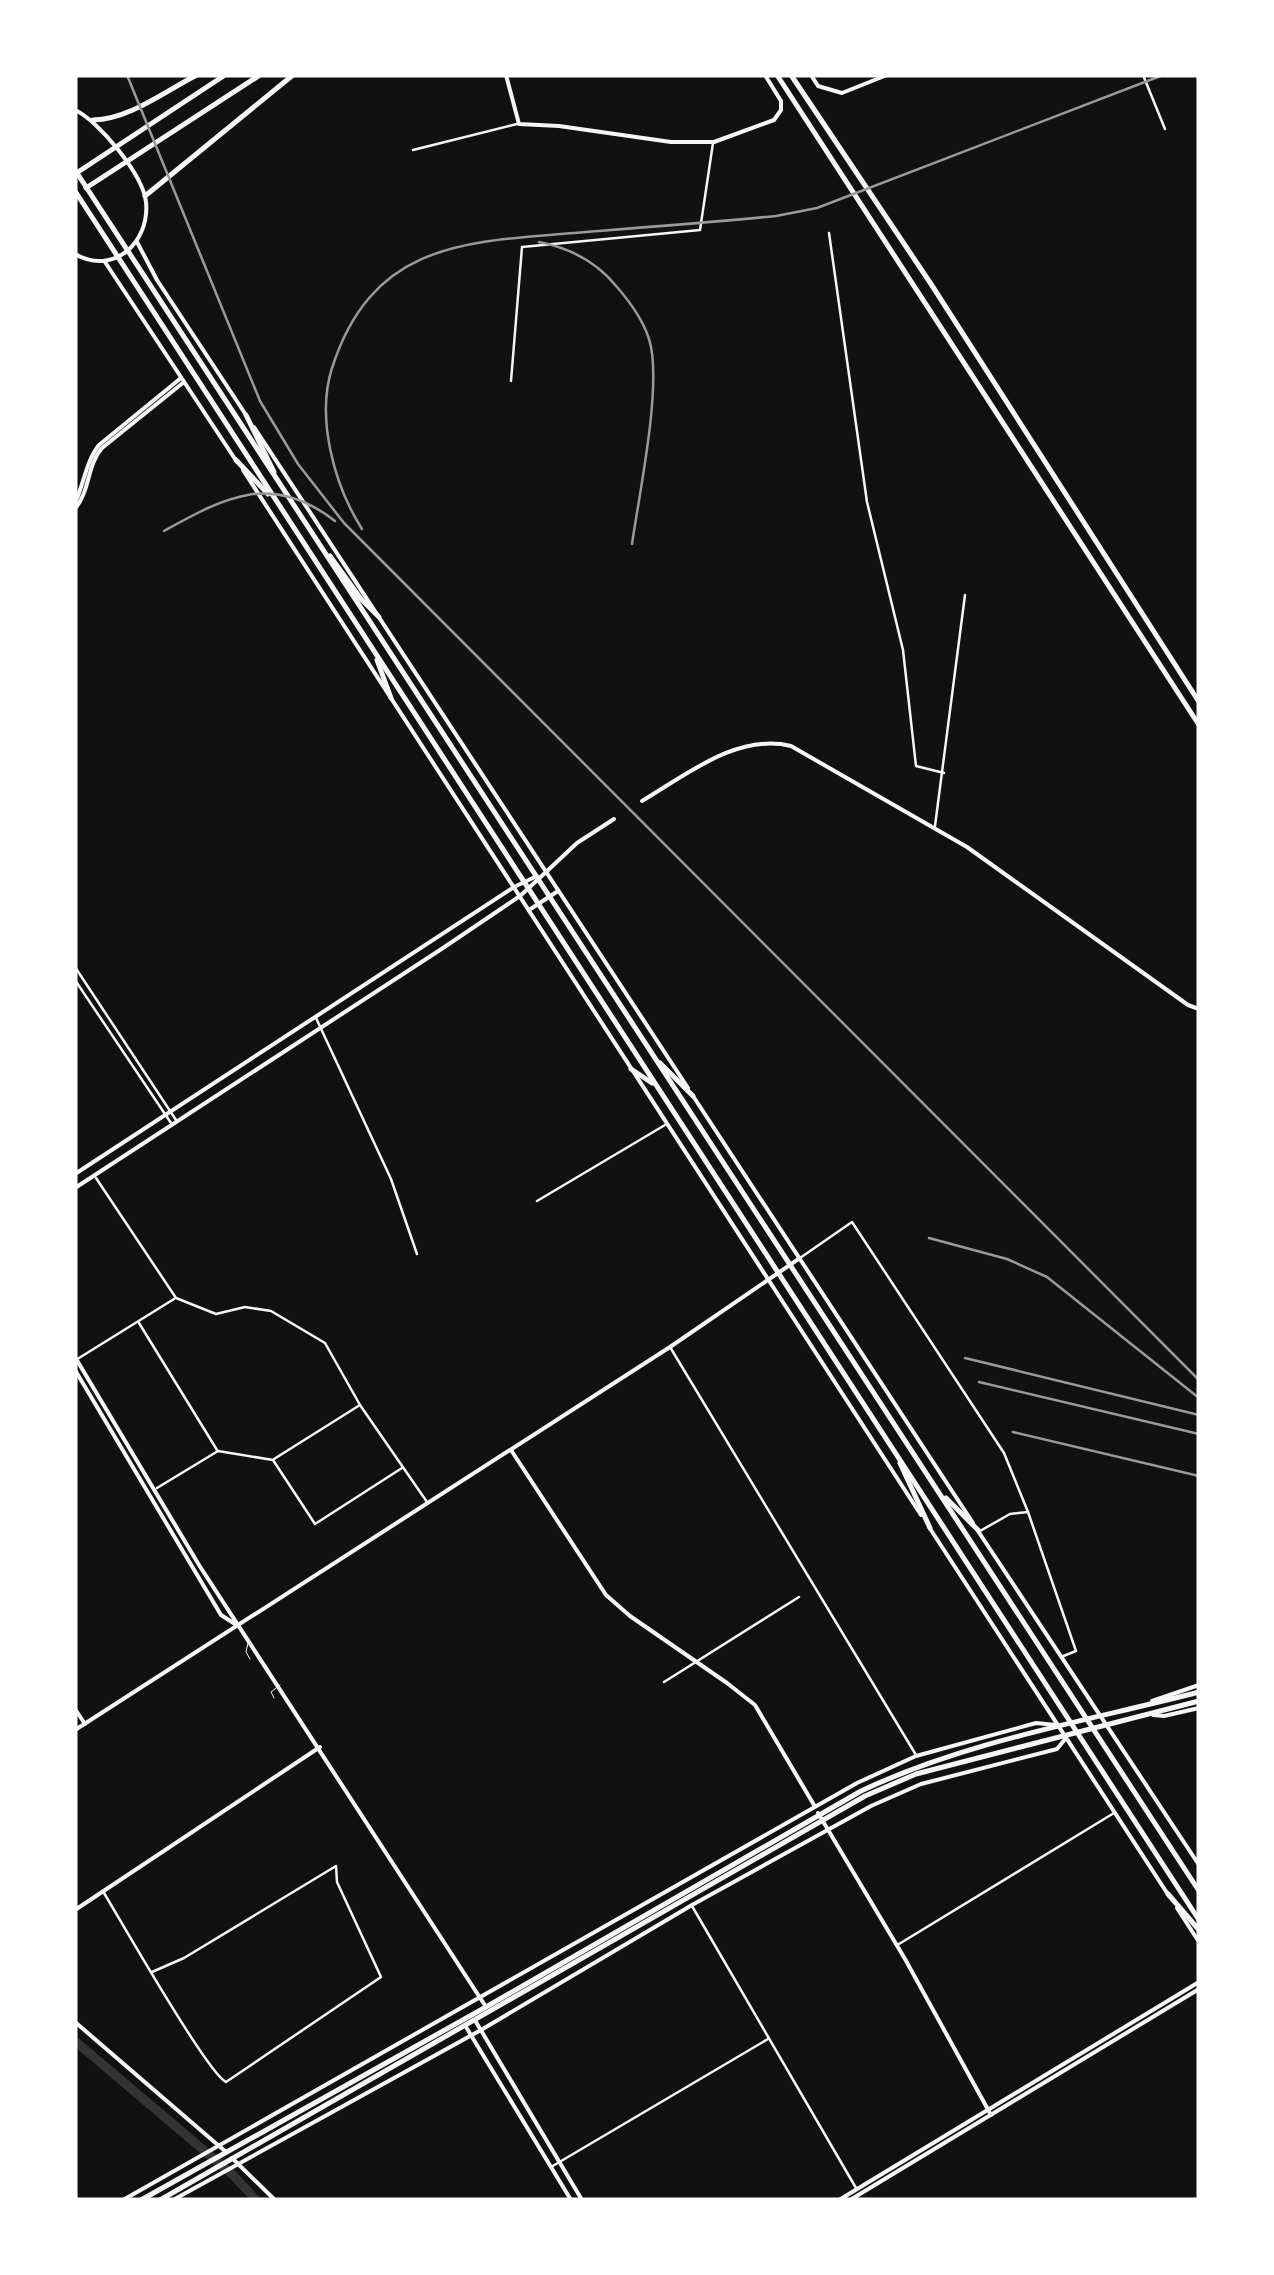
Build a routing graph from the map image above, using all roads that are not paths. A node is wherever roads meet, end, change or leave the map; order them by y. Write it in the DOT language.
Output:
graph roads {
  1 [pos="178,75"];
  2 [pos="198,75"];
  3 [pos="225,75"];
  4 [pos="260,75"];
  5 [pos="293,75"];
  6 [pos="506,75"];
  7 [pos="765,75"];
  8 [pos="777,75"];
  9 [pos="791,75"];
  10 [pos="810,75"];
  11 [pos="888,75"];
  12 [pos="1143,75"];
  13 [pos="180,84"];
  14 [pos="75,110"];
  15 [pos="93,120"];
  16 [pos="518,124"];
  17 [pos="1165,129"];
  18 [pos="714,142"];
  19 [pos="413,150"];
  20 [pos="75,172"];
  21 [pos="75,193"];
  22 [pos="145,196"];
  23 [pos="829,233"];
  24 [pos="137,242"];
  25 [pos="75,254"];
  26 [pos="104,262"];
  27 [pos="182,380"];
  28 [pos="511,381"];
  29 [pos="246,414"];
  30 [pos="236,460"];
  31 [pos="276,480"];
  32 [pos="75,506"];
  33 [pos="279,506"];
  34 [pos="321,546"];
  35 [pos="965,594"];
  36 [pos="379,616"];
  37 [pos="374,652"];
  38 [pos="390,698"];
  39 [pos="1199,702"];
  40 [pos="1199,725"];
  41 [pos="944,773"];
  42 [pos="642,801"];
  43 [pos="614,819"];
  44 [pos="935,828"];
  45 [pos="546,872"];
  46 [pos="514,886"];
  47 [pos="558,891"];
  48 [pos="520,896"];
  49 [pos="529,910"];
  50 [pos="75,967"];
  51 [pos="75,980"];
  52 [pos="1199,1010"];
  53 [pos="316,1018"];
  54 [pos="322,1028"];
  55 [pos="652,1056"];
  56 [pos="631,1069"];
  57 [pos="655,1084"];
  58 [pos="693,1096"];
  59 [pos="168,1114"];
  60 [pos="174,1123"];
  61 [pos="666,1124"];
  62 [pos="75,1174"];
  63 [pos="94,1175"];
  64 [pos="75,1188"];
  65 [pos="537,1201"];
  66 [pos="417,1254"];
  67 [pos="800,1258"];
  68 [pos="770,1280"];
  69 [pos="176,1298"];
  70 [pos="140,1323"];
  71 [pos="670,1347"];
  72 [pos="76,1358"];
  73 [pos="75,1370"];
  74 [pos="360,1405"];
  75 [pos="893,1446"];
  76 [pos="511,1450"];
  77 [pos="218,1451"];
  78 [pos="273,1460"];
  79 [pos="403,1467"];
  80 [pos="936,1488"];
  81 [pos="155,1490"];
  82 [pos="428,1504"];
  83 [pos="1028,1512"];
  84 [pos="930,1528"];
  85 [pos="979,1532"];
  86 [pos="799,1597"];
  87 [pos="239,1626"];
  88 [pos="250,1640"];
  89 [pos="1060,1657"];
  90 [pos="250,1658"];
  91 [pos="697,1662"];
  92 [pos="664,1682"];
  93 [pos="280,1685"];
  94 [pos="1199,1689"];
  95 [pos="274,1698"];
  96 [pos="1199,1704"];
  97 [pos="75,1709"];
  98 [pos="1100,1716"];
  99 [pos="85,1724"];
  100 [pos="1060,1726"];
  101 [pos="1107,1727"];
  102 [pos="75,1730"];
  103 [pos="1067,1737"];
  104 [pos="320,1748"];
  105 [pos="916,1756"];
  106 [pos="1115,1812"];
  107 [pos="819,1814"];
  108 [pos="828,1829"];
  109 [pos="1199,1865"];
  110 [pos="103,1892"];
  111 [pos="1199,1892"];
  112 [pos="1168,1894"];
  113 [pos="692,1906"];
  114 [pos="75,1910"];
  115 [pos="1199,1920"];
  116 [pos="1199,1930"];
  117 [pos="1199,1942"];
  118 [pos="897,1945"];
  119 [pos="152,1972"];
  120 [pos="1199,1982"];
  121 [pos="1199,1989"];
  122 [pos="480,1998"];
  123 [pos="486,2008"];
  124 [pos="75,2022"];
  125 [pos="476,2022"];
  126 [pos="466,2028"];
  127 [pos="481,2030"];
  128 [pos="471,2035"];
  129 [pos="769,2038"];
  130 [pos="989,2112"];
  131 [pos="221,2151"];
  132 [pos="203,2161"];
  133 [pos="234,2162"];
  134 [pos="560,2162"];
  135 [pos="551,2167"];
  136 [pos="857,2190"];
  137 [pos="177,2199"];
  138 [pos="123,2200"];
  139 [pos="140,2200"];
  140 [pos="160,2200"];
  141 [pos="275,2200"];
  142 [pos="571,2200"];
  143 [pos="582,2200"];
  144 [pos="839,2200"];
  145 [pos="850,2200"];
  1 -- 13 [label="street"];
  2 -- 13 [label="main road"];
  3 -- 20 [label="main road"];
  4 -- 21 [label="main road"];
  5 -- 22 [label="main road"];
  6 -- 16 [label="main road"];
  7 -- 18 [label="main road"];
  8 -- 40 [label="main road"];
  9 -- 39 [label="main road"];
  10 -- 11 [label="main road"];
  12 -- 17 [label="street"];
  13 -- 15 [label="main road"];
  14 -- 15 [label="main road"];
  15 -- 22 [label="main road"];
  16 -- 18 [label="main road"];
  16 -- 19 [label="street"];
  18 -- 28 [label="street"];
  20 -- 31 [label="main road"];
  21 -- 33 [label="main road"];
  22 -- 24 [label="main road"];
  23 -- 41 [label="street"];
  24 -- 26 [label="main road"];
  24 -- 29 [label="main road"];
  25 -- 26 [label="main road"];
  26 -- 27 [label="main road"];
  27 -- 30 [label="main road"];
  27 -- 32 [label="main road"];
  29 -- 31 [label="main road"];
  29 -- 36 [label="main road"];
  30 -- 33 [label="main road"];
  30 -- 38 [label="main road"];
  31 -- 34 [label="main road"];
  33 -- 37 [label="main road"];
  34 -- 36 [label="main road"];
  34 -- 55 [label="main road"];
  35 -- 41 [label="street"];
  36 -- 45 [label="main road"];
  37 -- 38 [label="main road"];
  37 -- 57 [label="main road"];
  38 -- 46 [label="main road"];
  41 -- 44 [label="street"];
  42 -- 44 [label="main road"];
  43 -- 45 [label="main road"];
  44 -- 52 [label="main road"];
  45 -- 46 [label="main road"];
  45 -- 47 [label="main road"];
  45 -- 48 [label="main road"];
  46 -- 48 [label="main road"];
  46 -- 53 [label="main road"];
  47 -- 49 [label="main road"];
  47 -- 58 [label="main road"];
  48 -- 49 [label="main road"];
  48 -- 54 [label="main road"];
  49 -- 56 [label="main road"];
  50 -- 59 [label="street"];
  51 -- 59 [label="street"];
  53 -- 54 [label="street"];
  53 -- 59 [label="main road"];
  54 -- 60 [label="main road"];
  54 -- 66 [label="street"];
  55 -- 58 [label="main road"];
  55 -- 80 [label="main road"];
  56 -- 57 [label="main road"];
  56 -- 61 [label="main road"];
  57 -- 75 [label="main road"];
  58 -- 67 [label="main road"];
  59 -- 60 [label="street"];
  59 -- 62 [label="main road"];
  60 -- 63 [label="main road"];
  61 -- 65 [label="street"];
  61 -- 68 [label="main road"];
  63 -- 64 [label="main road"];
  63 -- 69 [label="street"];
  67 -- 68 [label="main road"];
  67 -- 83 [label="street"];
  67 -- 85 [label="main road"];
  68 -- 71 [label="main road"];
  68 -- 84 [label="main road"];
  69 -- 70 [label="street"];
  69 -- 74 [label="street"];
  70 -- 72 [label="street"];
  70 -- 77 [label="street"];
  71 -- 76 [label="main road"];
  71 -- 105 [label="street"];
  72 -- 81 [label="main road"];
  73 -- 87 [label="main road"];
  74 -- 78 [label="street"];
  74 -- 79 [label="street"];
  75 -- 84 [label="main road"];
  75 -- 115 [label="main road"];
  76 -- 82 [label="main road"];
  76 -- 91 [label="main road"];
  77 -- 78 [label="street"];
  77 -- 81 [label="street"];
  78 -- 79 [label="street"];
  79 -- 82 [label="street"];
  80 -- 85 [label="main road"];
  80 -- 111 [label="main road"];
  81 -- 87 [label="main road"];
  82 -- 87 [label="main road"];
  83 -- 85 [label="street"];
  83 -- 89 [label="street"];
  84 -- 100 [label="main road"];
  85 -- 89 [label="main road"];
  86 -- 91 [label="street"];
  87 -- 88 [label="main road"];
  87 -- 99 [label="main road"];
  88 -- 90 [label="lane"];
  88 -- 93 [label="main road"];
  89 -- 98 [label="main road"];
  91 -- 92 [label="street"];
  91 -- 107 [label="main road"];
  93 -- 95 [label="lane"];
  93 -- 104 [label="main road"];
  94 -- 98 [label="main road"];
  96 -- 101 [label="main road"];
  97 -- 99 [label="main road"];
  98 -- 100 [label="main road"];
  98 -- 101 [label="main road"];
  99 -- 102 [label="main road"];
  100 -- 103 [label="main road"];
  100 -- 105 [label="main road"];
  100 -- 107 [label="main road"];
  101 -- 103 [label="main road"];
  101 -- 109 [label="main road"];
  103 -- 106 [label="main road"];
  103 -- 107 [label="main road"];
  103 -- 108 [label="main road"];
  104 -- 110 [label="main road"];
  104 -- 122 [label="main road"];
  105 -- 107 [label="main road"];
  106 -- 112 [label="main road"];
  106 -- 118 [label="street"];
  107 -- 108 [label="main road"];
  107 -- 122 [label="main road"];
  107 -- 123 [label="main road"];
  107 -- 125 [label="main road"];
  108 -- 113 [label="main road"];
  108 -- 118 [label="main road"];
  110 -- 114 [label="main road"];
  110 -- 119 [label="street"];
  112 -- 116 [label="main road"];
  112 -- 117 [label="main road"];
  113 -- 127 [label="main road"];
  113 -- 129 [label="street"];
  118 -- 130 [label="main road"];
  119 -- 119 [label="street"];
  120 -- 130 [label="main road"];
  121 -- 130 [label="main road"];
  122 -- 123 [label="main road"];
  122 -- 131 [label="main road"];
  123 -- 131 [label="main road"];
  124 -- 131 [label="main road"];
  125 -- 126 [label="main road"];
  125 -- 127 [label="main road"];
  126 -- 128 [label="main road"];
  126 -- 133 [label="main road"];
  127 -- 128 [label="main road"];
  127 -- 134 [label="main road"];
  128 -- 133 [label="main road"];
  128 -- 135 [label="main road"];
  129 -- 134 [label="street"];
  129 -- 136 [label="street"];
  130 -- 136 [label="main road"];
  130 -- 145 [label="main road"];
  131 -- 132 [label="main road"];
  132 -- 138 [label="main road"];
  132 -- 139 [label="main road"];
  133 -- 137 [label="main road"];
  133 -- 140 [label="main road"];
  133 -- 141 [label="main road"];
  134 -- 135 [label="street"];
  134 -- 143 [label="main road"];
  135 -- 142 [label="main road"];
  136 -- 144 [label="main road"];
}
